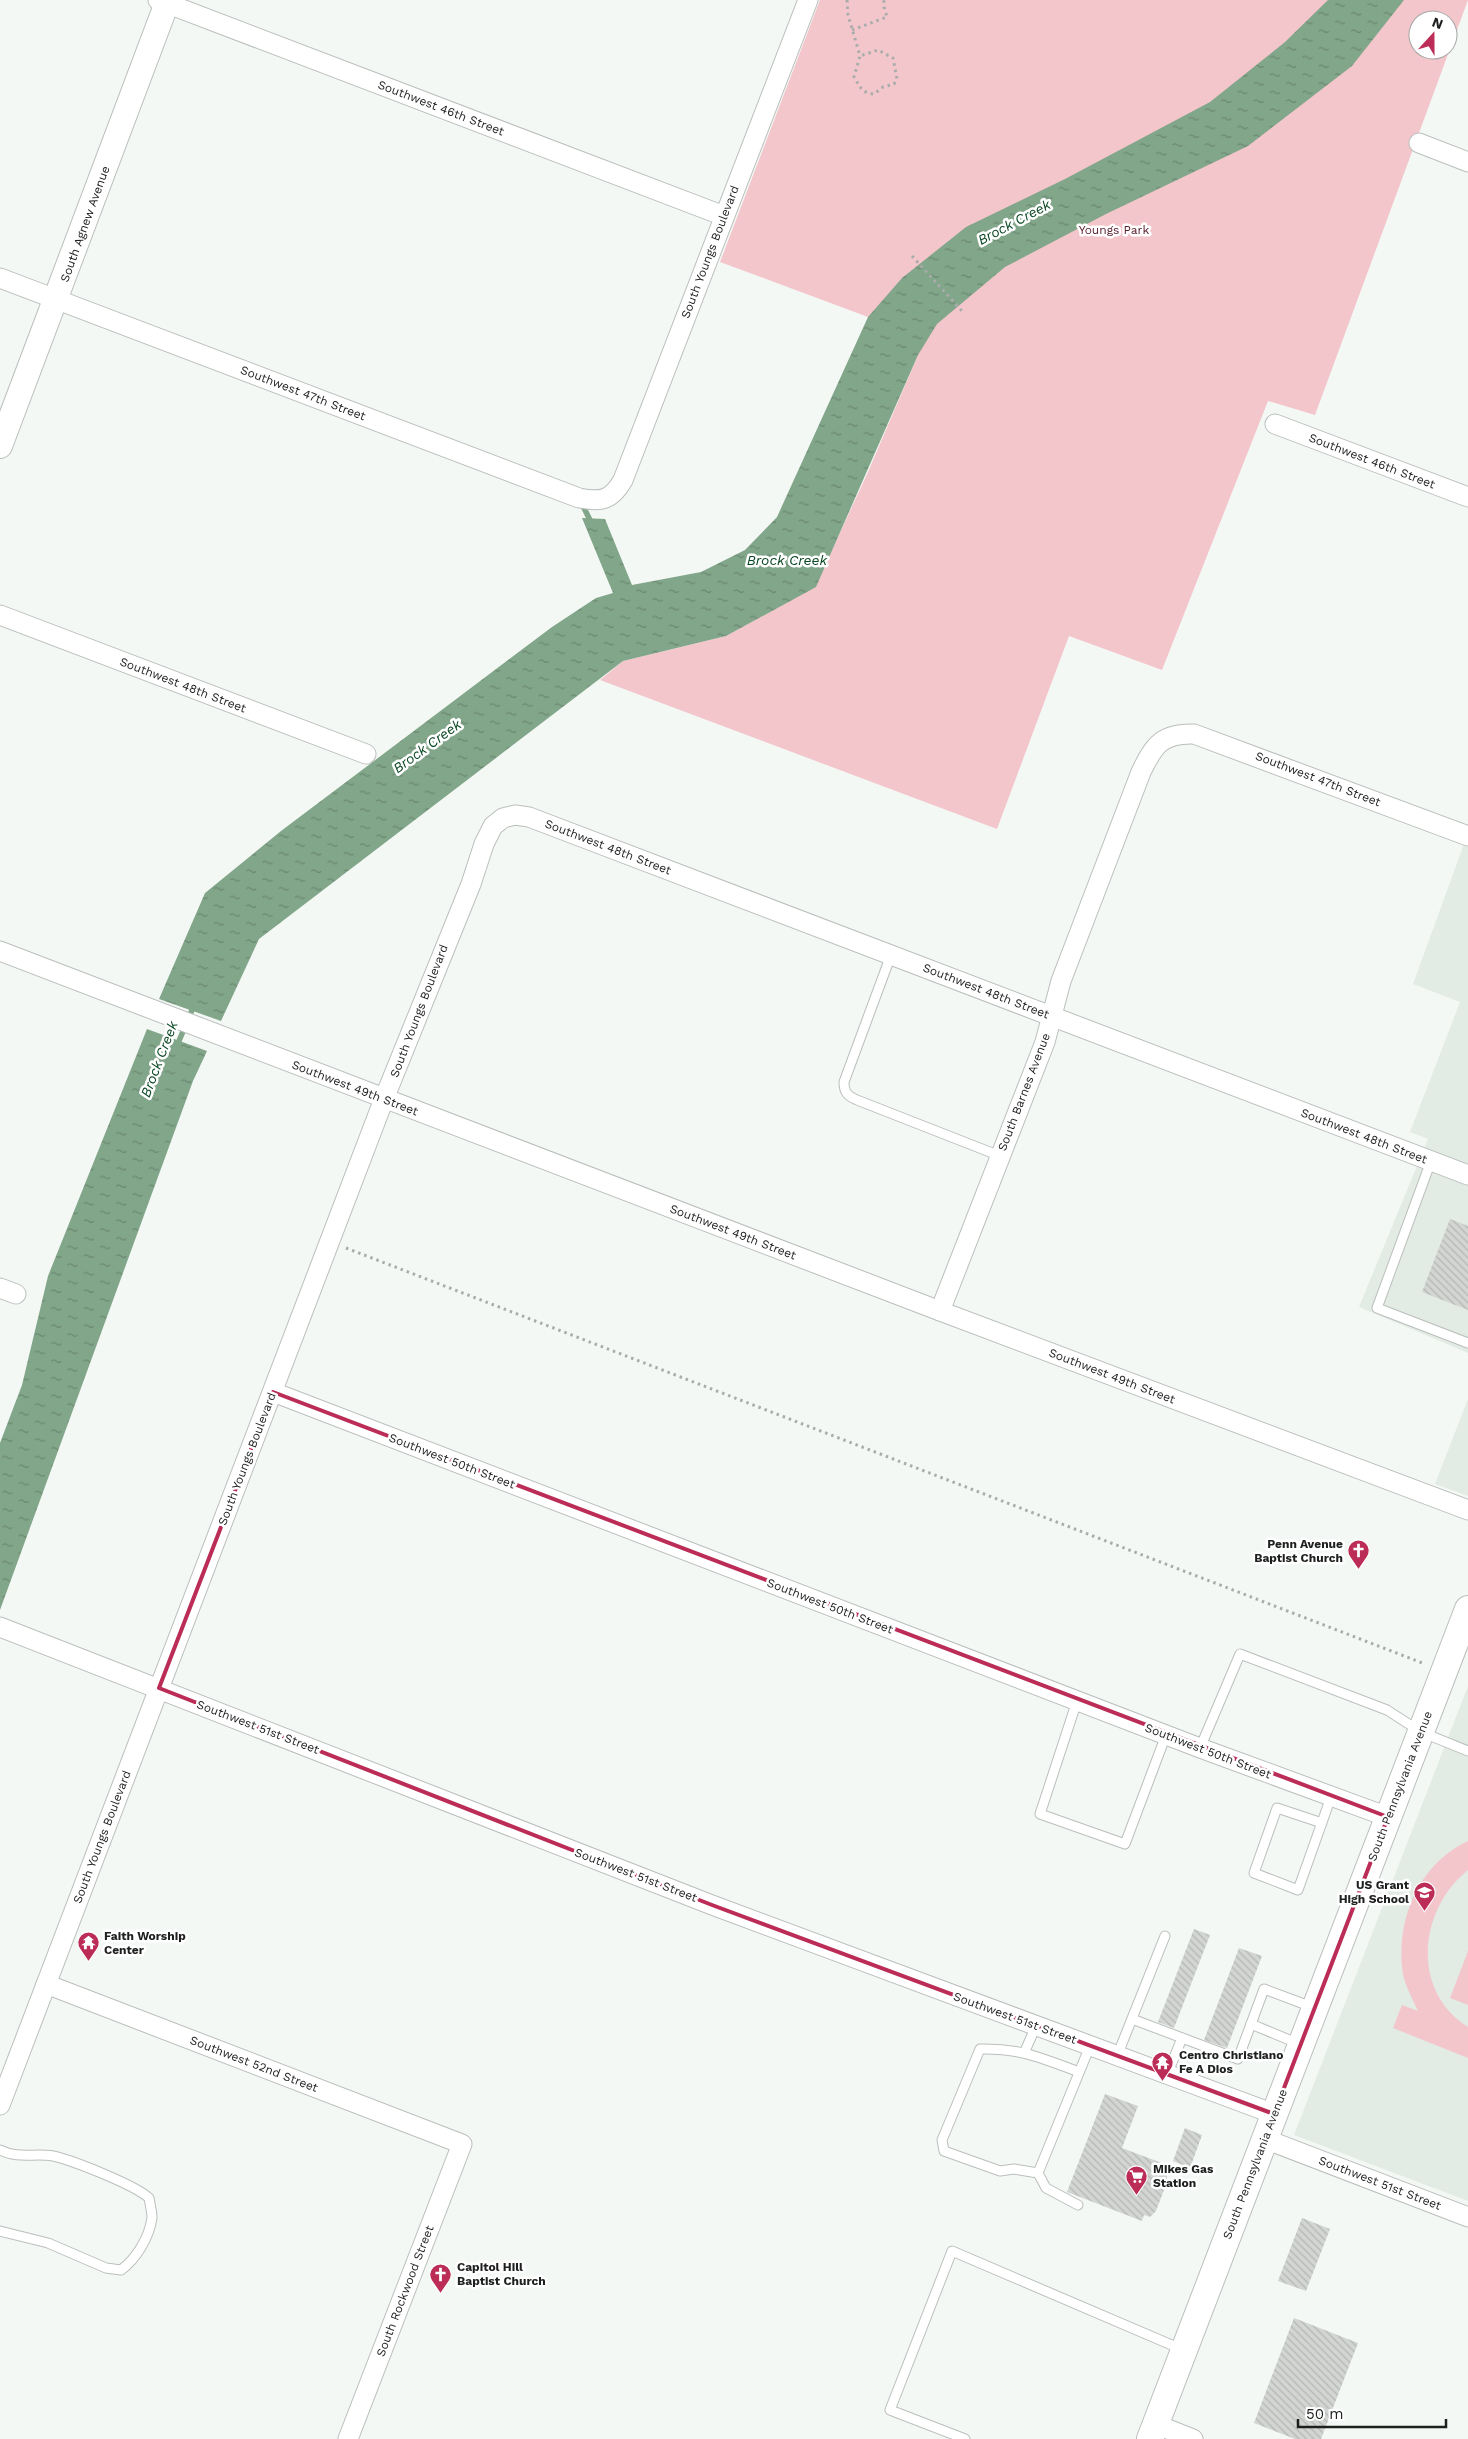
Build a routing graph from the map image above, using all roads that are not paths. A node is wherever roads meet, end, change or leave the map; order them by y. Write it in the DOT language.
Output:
graph roads {
  1 [pos="808,0"];
  2 [pos="164,1"];
  3 [pos="1419,143"];
  4 [pos="1468,162"];
  5 [pos="724,216"];
  6 [pos="0,278"];
  7 [pos="57,299"];
  8 [pos="1275,424"];
  9 [pos="0,446"];
  10 [pos="1468,497"];
  11 [pos="606,499"];
  12 [pos="0,615"];
  13 [pos="1166,738"];
  14 [pos="366,754"];
  15 [pos="503,818"];
  16 [pos="1468,836"];
  17 [pos="0,951"];
  18 [pos="891,955"];
  19 [pos="1051,1017"];
  20 [pos="384,1099"];
  21 [pos="1000,1156"];
  22 [pos="1431,1162"];
  23 [pos="1468,1175"];
  24 [pos="940,1312"];
  25 [pos="1468,1343"];
  26 [pos="273,1392"];
  27 [pos="1468,1510"];
  28 [pos="1468,1609"];
  29 [pos="0,1627"];
  30 [pos="159,1688"];
  31 [pos="1077,1700"];
  32 [pos="1421,1732"];
  33 [pos="1166,1735"];
  34 [pos="1200,1748"];
  35 [pos="1468,1751"];
  36 [pos="1331,1797"];
  37 [pos="1388,1817"];
  38 [pos="1322,1823"];
  39 [pos="1165,1936"];
  40 [pos="46,1984"];
  41 [pos="1315,2008"];
  42 [pos="1132,2019"];
  43 [pos="1251,2024"];
  44 [pos="1036,2026"];
  45 [pos="1182,2038"];
  46 [pos="1301,2045"];
  47 [pos="1090,2046"];
  48 [pos="1025,2052"];
  49 [pos="1117,2056"];
  50 [pos="1079,2072"];
  51 [pos="1167,2075"];
  52 [pos="0,2105"];
  53 [pos="1274,2114"];
  54 [pos="1265,2138"];
  55 [pos="462,2144"];
  56 [pos="0,2150"];
  57 [pos="1038,2174"];
  58 [pos="1078,2205"];
  59 [pos="1468,2217"];
  60 [pos="0,2231"];
  61 [pos="1184,2350"];
  62 [pos="1152,2432"];
  63 [pos="348,2439"];
  64 [pos="965,2439"];
  65 [pos="1193,2439"];
  1 -- 5 [label="street, South Youngs Boulevard"];
  2 -- 5 [label="street, Southwest 46th Street"];
  2 -- 7 [label="street, South Agnew Avenue"];
  3 -- 4 [label="street"];
  5 -- 11 [label="street, South Youngs Boulevard"];
  6 -- 7 [label="street, Southwest 47th Street"];
  7 -- 9 [label="street, South Agnew Avenue"];
  7 -- 11 [label="street, Southwest 47th Street"];
  8 -- 10 [label="street, Southwest 46th Street"];
  12 -- 14 [label="street, Southwest 48th Street"];
  13 -- 16 [label="street, Southwest 47th Street"];
  13 -- 19 [label="street, South Barnes Avenue"];
  15 -- 18 [label="street, Southwest 48th Street"];
  15 -- 20 [label="street, South Youngs Boulevard"];
  17 -- 20 [label="street, Southwest 49th Street"];
  18 -- 19 [label="street, Southwest 48th Street"];
  18 -- 21 [label="lane"];
  19 -- 21 [label="street, South Barnes Avenue"];
  19 -- 22 [label="street, Southwest 48th Street"];
  20 -- 24 [label="street, Southwest 49th Street"];
  20 -- 26 [label="street, South Youngs Boulevard"];
  21 -- 24 [label="street, South Barnes Avenue"];
  22 -- 23 [label="street, Southwest 48th Street"];
  22 -- 25 [label="lane"];
  24 -- 27 [label="street, Southwest 49th Street"];
  26 -- 30 [label="street, South Youngs Boulevard"];
  26 -- 31 [label="street, Southwest 50th Street"];
  28 -- 32 [label="main road, South Pennsylvania Avenue"];
  29 -- 30 [label="street, Southwest 51st Street"];
  30 -- 40 [label="street, South Youngs Boulevard"];
  30 -- 44 [label="street, Southwest 51st Street"];
  31 -- 33 [label="street, Southwest 50th Street"];
  31 -- 33 [label="lane"];
  32 -- 34 [label="lane"];
  32 -- 35 [label="lane"];
  32 -- 37 [label="main road, South Pennsylvania Avenue"];
  33 -- 34 [label="street, Southwest 50th Street"];
  34 -- 36 [label="street, Southwest 50th Street"];
  36 -- 37 [label="street, Southwest 50th Street"];
  36 -- 38 [label="lane"];
  37 -- 41 [label="main road, South Pennsylvania Avenue"];
  38 -- 38 [label="lane"];
  39 -- 42 [label="lane"];
  40 -- 52 [label="street, South Youngs Boulevard"];
  40 -- 55 [label="street, Southwest 52nd Street"];
  41 -- 43 [label="lane"];
  41 -- 46 [label="main road, South Pennsylvania Avenue"];
  42 -- 45 [label="lane"];
  42 -- 49 [label="lane"];
  43 -- 45 [label="lane"];
  43 -- 46 [label="lane"];
  44 -- 47 [label="street, Southwest 51st Street"];
  44 -- 48 [label="lane"];
  45 -- 51 [label="lane"];
  46 -- 53 [label="main road, South Pennsylvania Avenue"];
  47 -- 49 [label="street, Southwest 51st Street"];
  47 -- 50 [label="lane"];
  48 -- 50 [label="lane"];
  48 -- 57 [label="lane"];
  49 -- 51 [label="street, Southwest 51st Street"];
  50 -- 57 [label="lane"];
  51 -- 53 [label="street, Southwest 51st Street"];
  53 -- 54 [label="main road, South Pennsylvania Avenue"];
  54 -- 59 [label="street, Southwest 51st Street"];
  54 -- 61 [label="main road, South Pennsylvania Avenue"];
  55 -- 63 [label="street, South Rockwood Street"];
  56 -- 60 [label="lane"];
  57 -- 58 [label="lane"];
  61 -- 62 [label="main road, South Pennsylvania Avenue"];
  61 -- 64 [label="lane"];
  62 -- 65 [label="street"];
}
